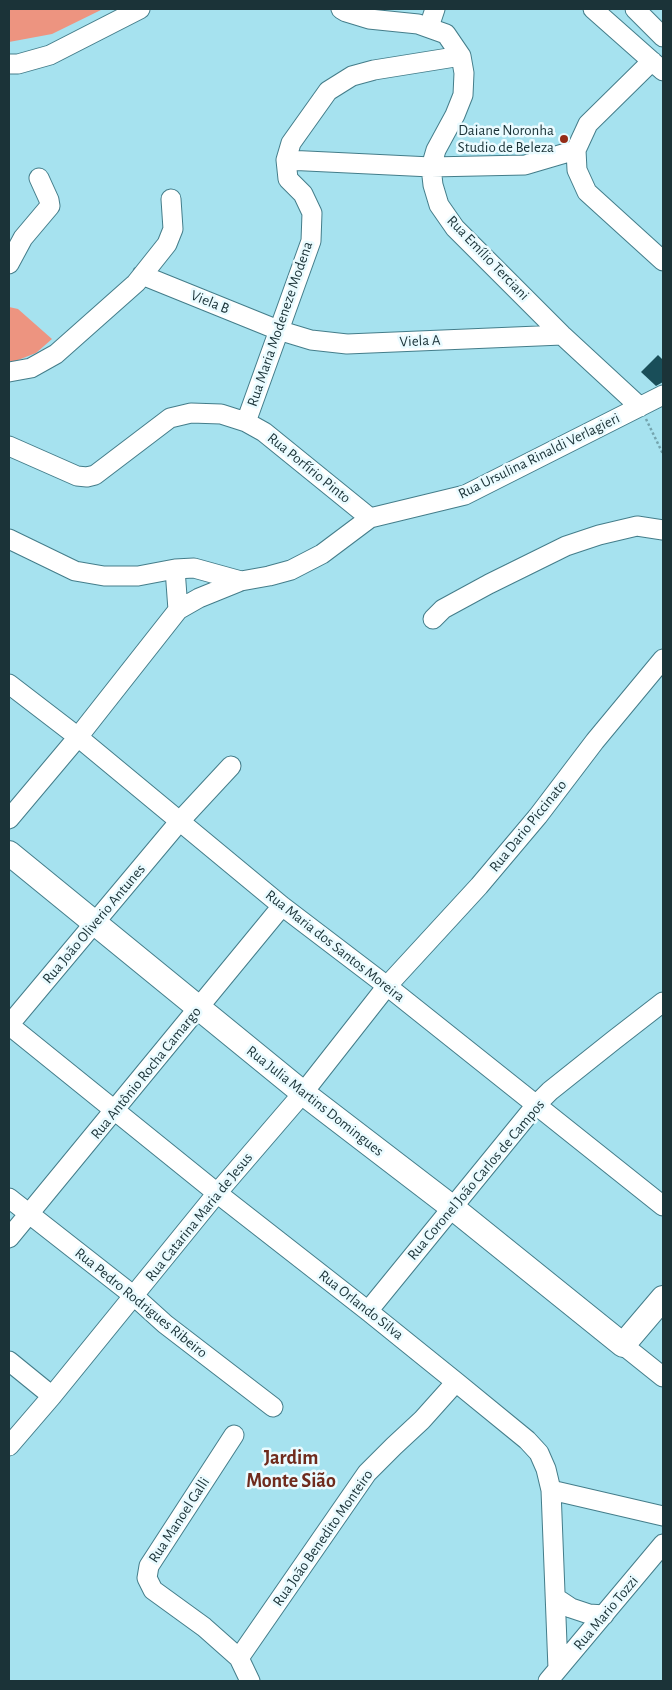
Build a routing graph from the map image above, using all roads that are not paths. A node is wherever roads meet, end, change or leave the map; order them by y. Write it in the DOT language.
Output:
graph roads {
  1 [pos="140,9"];
  2 [pos="342,9"];
  3 [pos="435,9"];
  4 [pos="593,9"];
  5 [pos="635,9"];
  6 [pos="429,27"];
  7 [pos="663,37"];
  8 [pos="461,56"];
  9 [pos="9,64"];
  10 [pos="658,66"];
  11 [pos="576,150"];
  12 [pos="286,160"];
  13 [pos="431,167"];
  14 [pos="39,178"];
  15 [pos="171,198"];
  16 [pos="663,261"];
  17 [pos="9,264"];
  18 [pos="142,275"];
  19 [pos="278,330"];
  20 [pos="562,335"];
  21 [pos="9,372"];
  22 [pos="663,395"];
  23 [pos="640,407"];
  24 [pos="246,422"];
  25 [pos="9,446"];
  26 [pos="370,518"];
  27 [pos="663,530"];
  28 [pos="9,539"];
  29 [pos="175,569"];
  30 [pos="241,581"];
  31 [pos="178,610"];
  32 [pos="433,619"];
  33 [pos="663,659"];
  34 [pos="9,684"];
  35 [pos="78,737"];
  36 [pos="231,766"];
  37 [pos="9,819"];
  38 [pos="179,822"];
  39 [pos="9,853"];
  40 [pos="282,906"];
  41 [pos="94,924"];
  42 [pos="386,986"];
  43 [pos="663,1002"];
  44 [pos="198,1009"];
  45 [pos="9,1025"];
  46 [pos="303,1093"];
  47 [pos="536,1105"];
  48 [pos="115,1111"];
  49 [pos="217,1193"];
  50 [pos="9,1198"];
  51 [pos="663,1206"];
  52 [pos="452,1208"];
  53 [pos="29,1214"];
  54 [pos="9,1238"];
  55 [pos="134,1296"];
  56 [pos="663,1298"];
  57 [pos="368,1311"];
  58 [pos="623,1345"];
  59 [pos="9,1361"];
  60 [pos="663,1377"];
  61 [pos="456,1382"];
  62 [pos="52,1396"];
  63 [pos="273,1407"];
  64 [pos="234,1435"];
  65 [pos="9,1446"];
  66 [pos="551,1490"];
  67 [pos="663,1516"];
  68 [pos="663,1544"];
  69 [pos="556,1598"];
  70 [pos="604,1615"];
  71 [pos="239,1658"];
  72 [pos="553,1675"];
  73 [pos="250,1681"];
  1 -- 9 [label="street"];
  2 -- 6 [label="street"];
  3 -- 6 [label="street"];
  4 -- 10 [label="street"];
  5 -- 7 [label="street"];
  6 -- 8 [label="street"];
  8 -- 12 [label="street"];
  8 -- 13 [label="street"];
  10 -- 11 [label="street"];
  11 -- 13 [label="street"];
  11 -- 16 [label="street"];
  12 -- 13 [label="street"];
  12 -- 19 [label="street, Rua Maria Modeneze Modena"];
  13 -- 20 [label="street, Rua Emílio Terciani"];
  14 -- 17 [label="street"];
  15 -- 18 [label="street"];
  18 -- 19 [label="street, Viela B"];
  18 -- 21 [label="street"];
  19 -- 20 [label="street, Viela A"];
  19 -- 24 [label="street, Rua Maria Modeneze Modena"];
  20 -- 23 [label="street, Rua Emílio Terciani"];
  22 -- 23 [label="street, Rua Ursulina Rinaldi Verlagieri"];
  23 -- 26 [label="street, Rua Ursulina Rinaldi Verlagieri"];
  24 -- 25 [label="street, Rua Maria Modeneze Modena"];
  24 -- 26 [label="street, Rua Porfírio Pinto"];
  26 -- 30 [label="street, Rua Ursulina Rinaldi Verlagieri"];
  27 -- 32 [label="street"];
  28 -- 29 [label="street"];
  29 -- 30 [label="street"];
  29 -- 31 [label="street"];
  30 -- 31 [label="street, Rua Ursulina Rinaldi Verlagieri"];
  31 -- 35 [label="street, Rua Ursulina Rinaldi Verlagieri"];
  33 -- 42 [label="street, Rua Dario Piccinato"];
  34 -- 35 [label="street, Rua Maria dos Santos Moreira"];
  35 -- 37 [label="street, Rua Ursulina Rinaldi Verlagieri"];
  35 -- 38 [label="street, Rua Maria dos Santos Moreira"];
  36 -- 38 [label="street, Rua João Oliverio Antunes"];
  38 -- 40 [label="street, Rua Maria dos Santos Moreira"];
  38 -- 41 [label="street, Rua João Oliverio Antunes"];
  39 -- 41 [label="main road, Rua Julia Martins Domingues"];
  40 -- 42 [label="street, Rua Maria dos Santos Moreira"];
  40 -- 44 [label="street, Rua Antônio Rocha Camargo"];
  41 -- 44 [label="main road, Rua Julia Martins Domingues"];
  41 -- 45 [label="street, Rua João Oliverio Antunes"];
  42 -- 46 [label="street, Rua Catarina Maria de Jesus"];
  42 -- 47 [label="street, Rua Maria dos Santos Moreira"];
  43 -- 47 [label="street, Rua Coronel João Carlos de Campos"];
  44 -- 46 [label="main road, Rua Julia Martins Domingues"];
  44 -- 48 [label="street, Rua Antônio Rocha Camargo"];
  45 -- 48 [label="street, Rua Orlando Silva"];
  46 -- 49 [label="street, Rua Catarina Maria de Jesus"];
  46 -- 52 [label="main road, Rua Julia Martins Domingues"];
  47 -- 51 [label="street, Rua Maria dos Santos Moreira"];
  47 -- 52 [label="street, Rua Coronel João Carlos de Campos"];
  48 -- 49 [label="street, Rua Orlando Silva"];
  48 -- 53 [label="street, Rua Antônio Rocha Camargo"];
  49 -- 55 [label="street, Rua Catarina Maria de Jesus"];
  49 -- 57 [label="street, Rua Orlando Silva"];
  50 -- 53 [label="street, Rua Pedro Rodrigues Ribeiro"];
  52 -- 57 [label="street, Rua Coronel João Carlos de Campos"];
  52 -- 58 [label="main road, Rua Julia Martins Domingues"];
  53 -- 54 [label="street, Rua Antônio Rocha Camargo"];
  53 -- 55 [label="street, Rua Pedro Rodrigues Ribeiro"];
  55 -- 62 [label="street, Rua Catarina Maria de Jesus"];
  55 -- 63 [label="street, Rua Pedro Rodrigues Ribeiro"];
  56 -- 58 [label="main road"];
  57 -- 61 [label="street, Rua Orlando Silva"];
  58 -- 60 [label="street"];
  59 -- 62 [label="street"];
  61 -- 66 [label="street, Rua Orlando Silva"];
  61 -- 71 [label="street, Rua João Benedito Monteiro"];
  62 -- 65 [label="street, Rua Catarina Maria de Jesus"];
  64 -- 71 [label="street, Rua Manoel Galli"];
  66 -- 67 [label="street"];
  66 -- 69 [label="street, Rua Orlando Silva"];
  68 -- 70 [label="street, Rua Mario Tozzi"];
  69 -- 70 [label="street"];
  69 -- 72 [label="street, Rua Orlando Silva"];
  70 -- 72 [label="street, Rua Mario Tozzi"];
  71 -- 73 [label="street"];
}
